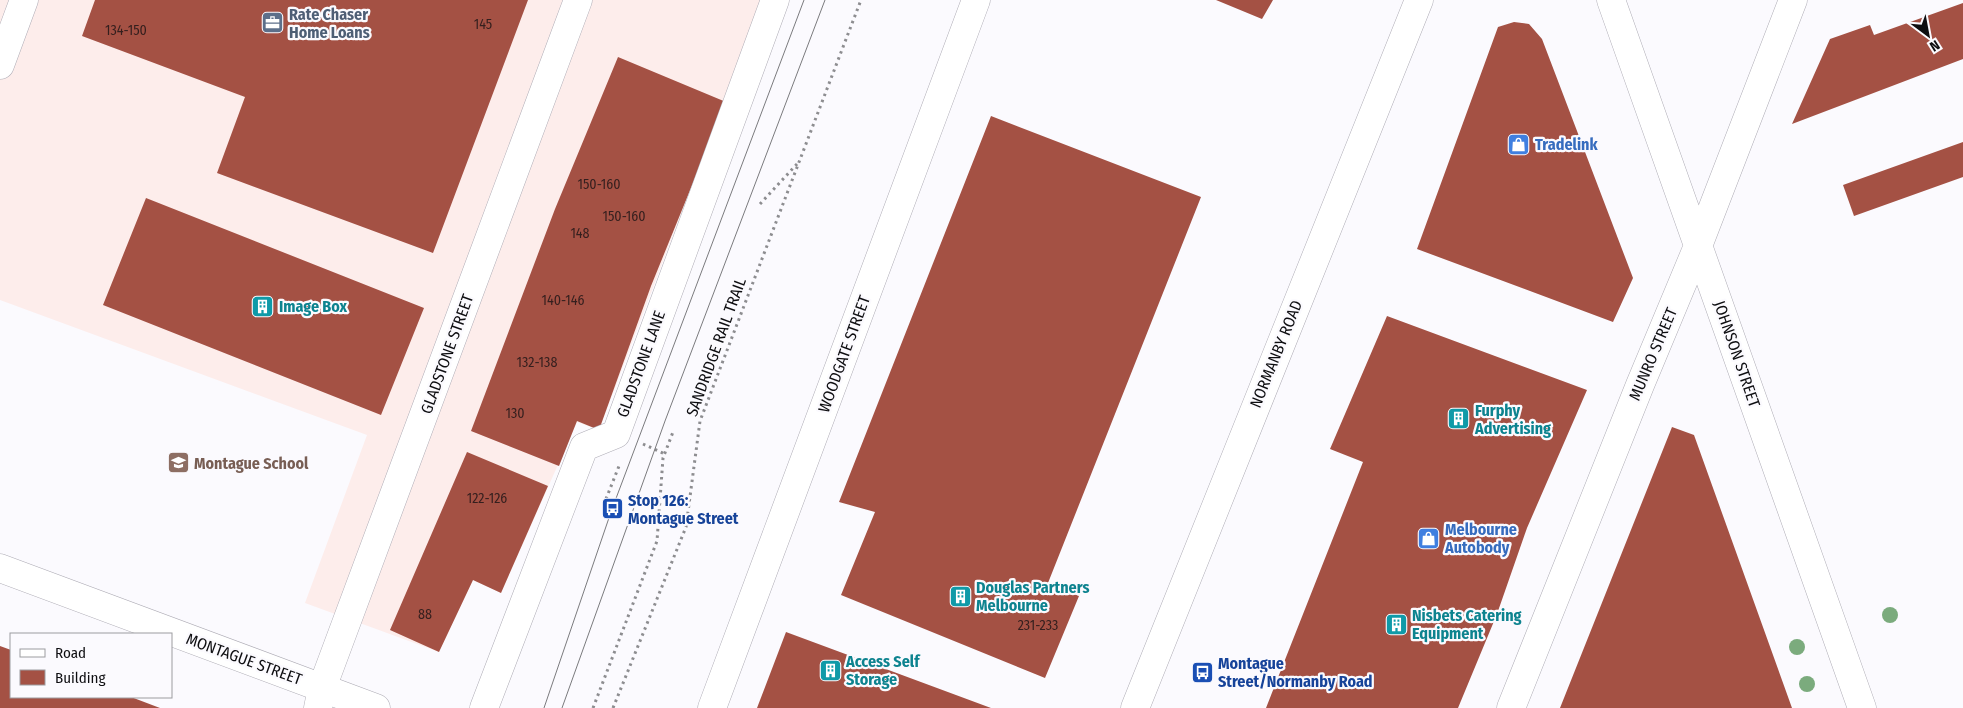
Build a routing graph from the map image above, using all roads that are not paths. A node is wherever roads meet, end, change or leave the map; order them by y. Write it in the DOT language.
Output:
graph roads {
  1 [pos="24,0"];
  2 [pos="578,0"];
  3 [pos="775,0"];
  4 [pos="976,0"];
  5 [pos="1419,0"];
  6 [pos="1611,0"];
  7 [pos="1793,0"];
  8 [pos="0,65"];
  9 [pos="1698,246"];
  10 [pos="0,568"];
  11 [pos="160,633"];
  12 [pos="172,638"];
  13 [pos="320,698"];
  14 [pos="376,708"];
  15 [pos="484,708"];
  16 [pos="712,708"];
  17 [pos="1135,708"];
  18 [pos="1511,708"];
  19 [pos="1862,708"];
  1 -- 8 [label="street"];
  2 -- 13 [label="street, GLADSTONE STREET"];
  3 -- 15 [label="street, GLADSTONE LANE"];
  4 -- 16 [label="street, WOODGATE STREET"];
  5 -- 17 [label="street, NORMANBY ROAD"];
  6 -- 9 [label="street, JOHNSON STREET"];
  7 -- 9 [label="street, MUNRO STREET"];
  9 -- 18 [label="street, MUNRO STREET"];
  9 -- 19 [label="street, JOHNSON STREET"];
  10 -- 11 [label="street, MONTAGUE STREET"];
  12 -- 13 [label="street, MONTAGUE STREET"];
  13 -- 14 [label="street, MONTAGUE STREET"];
}
